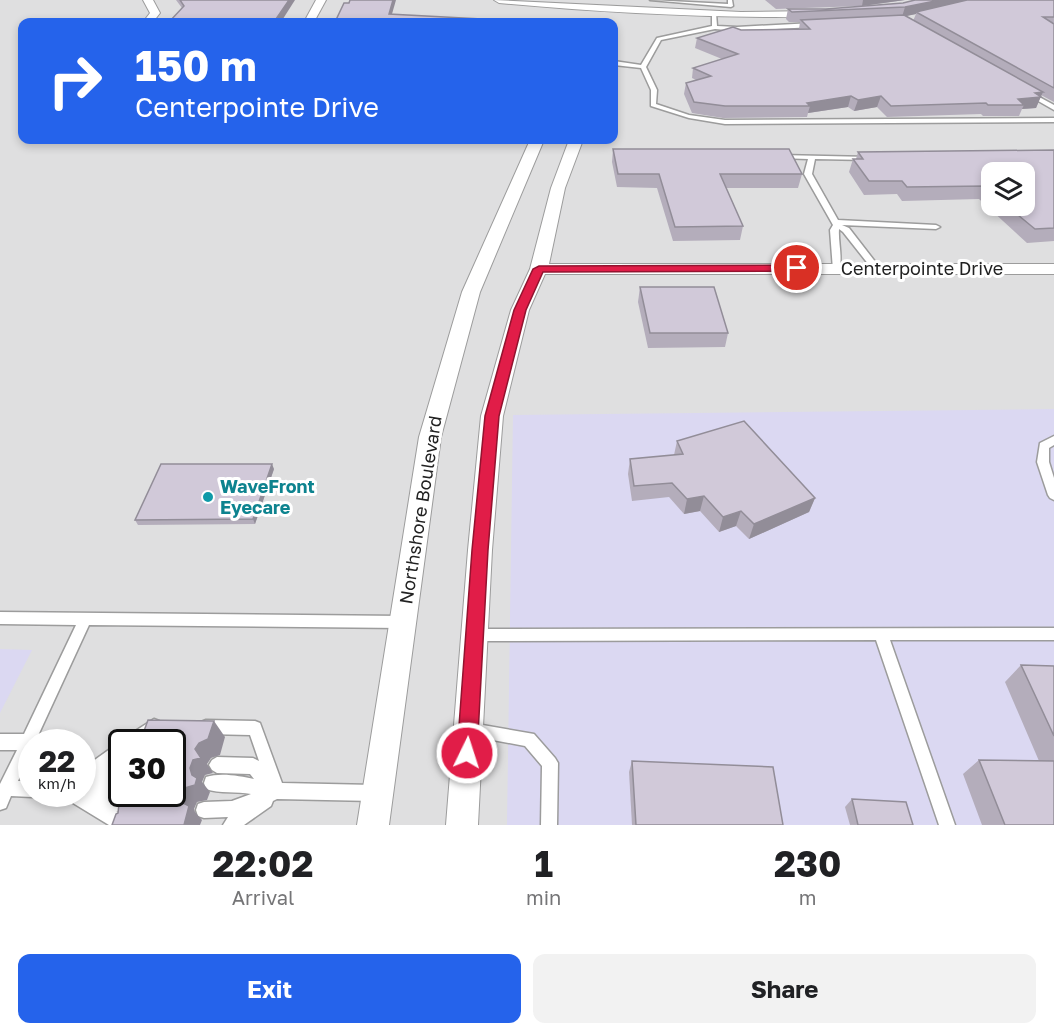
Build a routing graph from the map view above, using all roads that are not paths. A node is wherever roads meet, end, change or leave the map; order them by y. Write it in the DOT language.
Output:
graph roads {
  1 [pos="148,0"];
  2 [pos="321,0"];
  3 [pos="499,0"];
  4 [pos="652,0"];
  5 [pos="589,4"];
  6 [pos="618,5"];
  7 [pos="731,7"];
  8 [pos="714,13"];
  9 [pos="828,13"];
  10 [pos="151,18"];
  11 [pos="311,18"];
  12 [pos="583,18"];
  13 [pos="820,25"];
  14 [pos="715,27"];
  15 [pos="618,64"];
  16 [pos="643,67"];
  17 [pos="1026,91"];
  18 [pos="1054,108"];
  19 [pos="1054,120"];
  20 [pos="535,144"];
  21 [pos="574,144"];
  22 [pos="765,157"];
  23 [pos="812,157"];
  24 [pos="875,158"];
  25 [pos="836,223"];
  26 [pos="936,227"];
  27 [pos="836,268"];
  28 [pos="876,268"];
  29 [pos="539,269"];
  30 [pos="1054,269"];
  31 [pos="1054,440"];
  32 [pos="1054,495"];
  33 [pos="0,618"];
  34 [pos="85,619"];
  35 [pos="403,622"];
  36 [pos="881,634"];
  37 [pos="1054,634"];
  38 [pos="474,635"];
  39 [pos="164,726"];
  40 [pos="187,726"];
  41 [pos="34,729"];
  42 [pos="149,729"];
  43 [pos="469,729"];
  44 [pos="0,741"];
  45 [pos="18,742"];
  46 [pos="18,763"];
  47 [pos="217,765"];
  48 [pos="212,783"];
  49 [pos="277,791"];
  50 [pos="18,792"];
  51 [pos="377,793"];
  52 [pos="3,795"];
  53 [pos="96,798"];
  54 [pos="95,807"];
  55 [pos="138,808"];
  56 [pos="204,810"];
  57 [pos="124,825"];
  58 [pos="231,825"];
  59 [pos="373,825"];
  60 [pos="462,825"];
  61 [pos="549,825"];
  62 [pos="947,825"];
  1 -- 10 [label="street"];
  2 -- 11 [label="street"];
  3 -- 5 [label="street"];
  4 -- 7 [label="lane"];
  5 -- 6 [label="street"];
  5 -- 12 [label="street"];
  6 -- 8 [label="street"];
  7 -- 8 [label="street"];
  7 -- 9 [label="street"];
  8 -- 14 [label="lane"];
  13 -- 14 [label="lane"];
  14 -- 16 [label="lane"];
  15 -- 16 [label="lane"];
  16 -- 19 [label="lane"];
  17 -- 18 [label="lane"];
  20 -- 35 [label="street, Northshore Boulevard"];
  21 -- 29 [label="street"];
  22 -- 23 [label="lane"];
  23 -- 24 [label="lane"];
  23 -- 25 [label="lane"];
  25 -- 26 [label="lane"];
  25 -- 27 [label="lane"];
  25 -- 28 [label="lane"];
  27 -- 28 [label="street, Centerpointe Drive"];
  27 -- 29 [label="street, Centerpointe Drive"];
  28 -- 30 [label="street, Centerpointe Drive"];
  29 -- 38 [label="street"];
  31 -- 32 [label="lane"];
  33 -- 34 [label="lane"];
  34 -- 35 [label="lane"];
  34 -- 41 [label="lane"];
  35 -- 51 [label="street, Northshore Boulevard"];
  36 -- 37 [label="lane"];
  36 -- 38 [label="lane"];
  36 -- 62 [label="lane"];
  38 -- 43 [label="street"];
  39 -- 42 [label="lane"];
  40 -- 49 [label="lane"];
  43 -- 60 [label="street"];
  43 -- 61 [label="lane"];
  44 -- 45 [label="lane"];
  46 -- 52 [label="lane"];
  47 -- 49 [label="lane"];
  48 -- 49 [label="lane"];
  49 -- 51 [label="lane"];
  49 -- 56 [label="lane"];
  49 -- 58 [label="lane"];
  50 -- 52 [label="lane"];
  51 -- 59 [label="street, Northshore Boulevard"];
  53 -- 55 [label="lane"];
  54 -- 57 [label="lane"];
}
